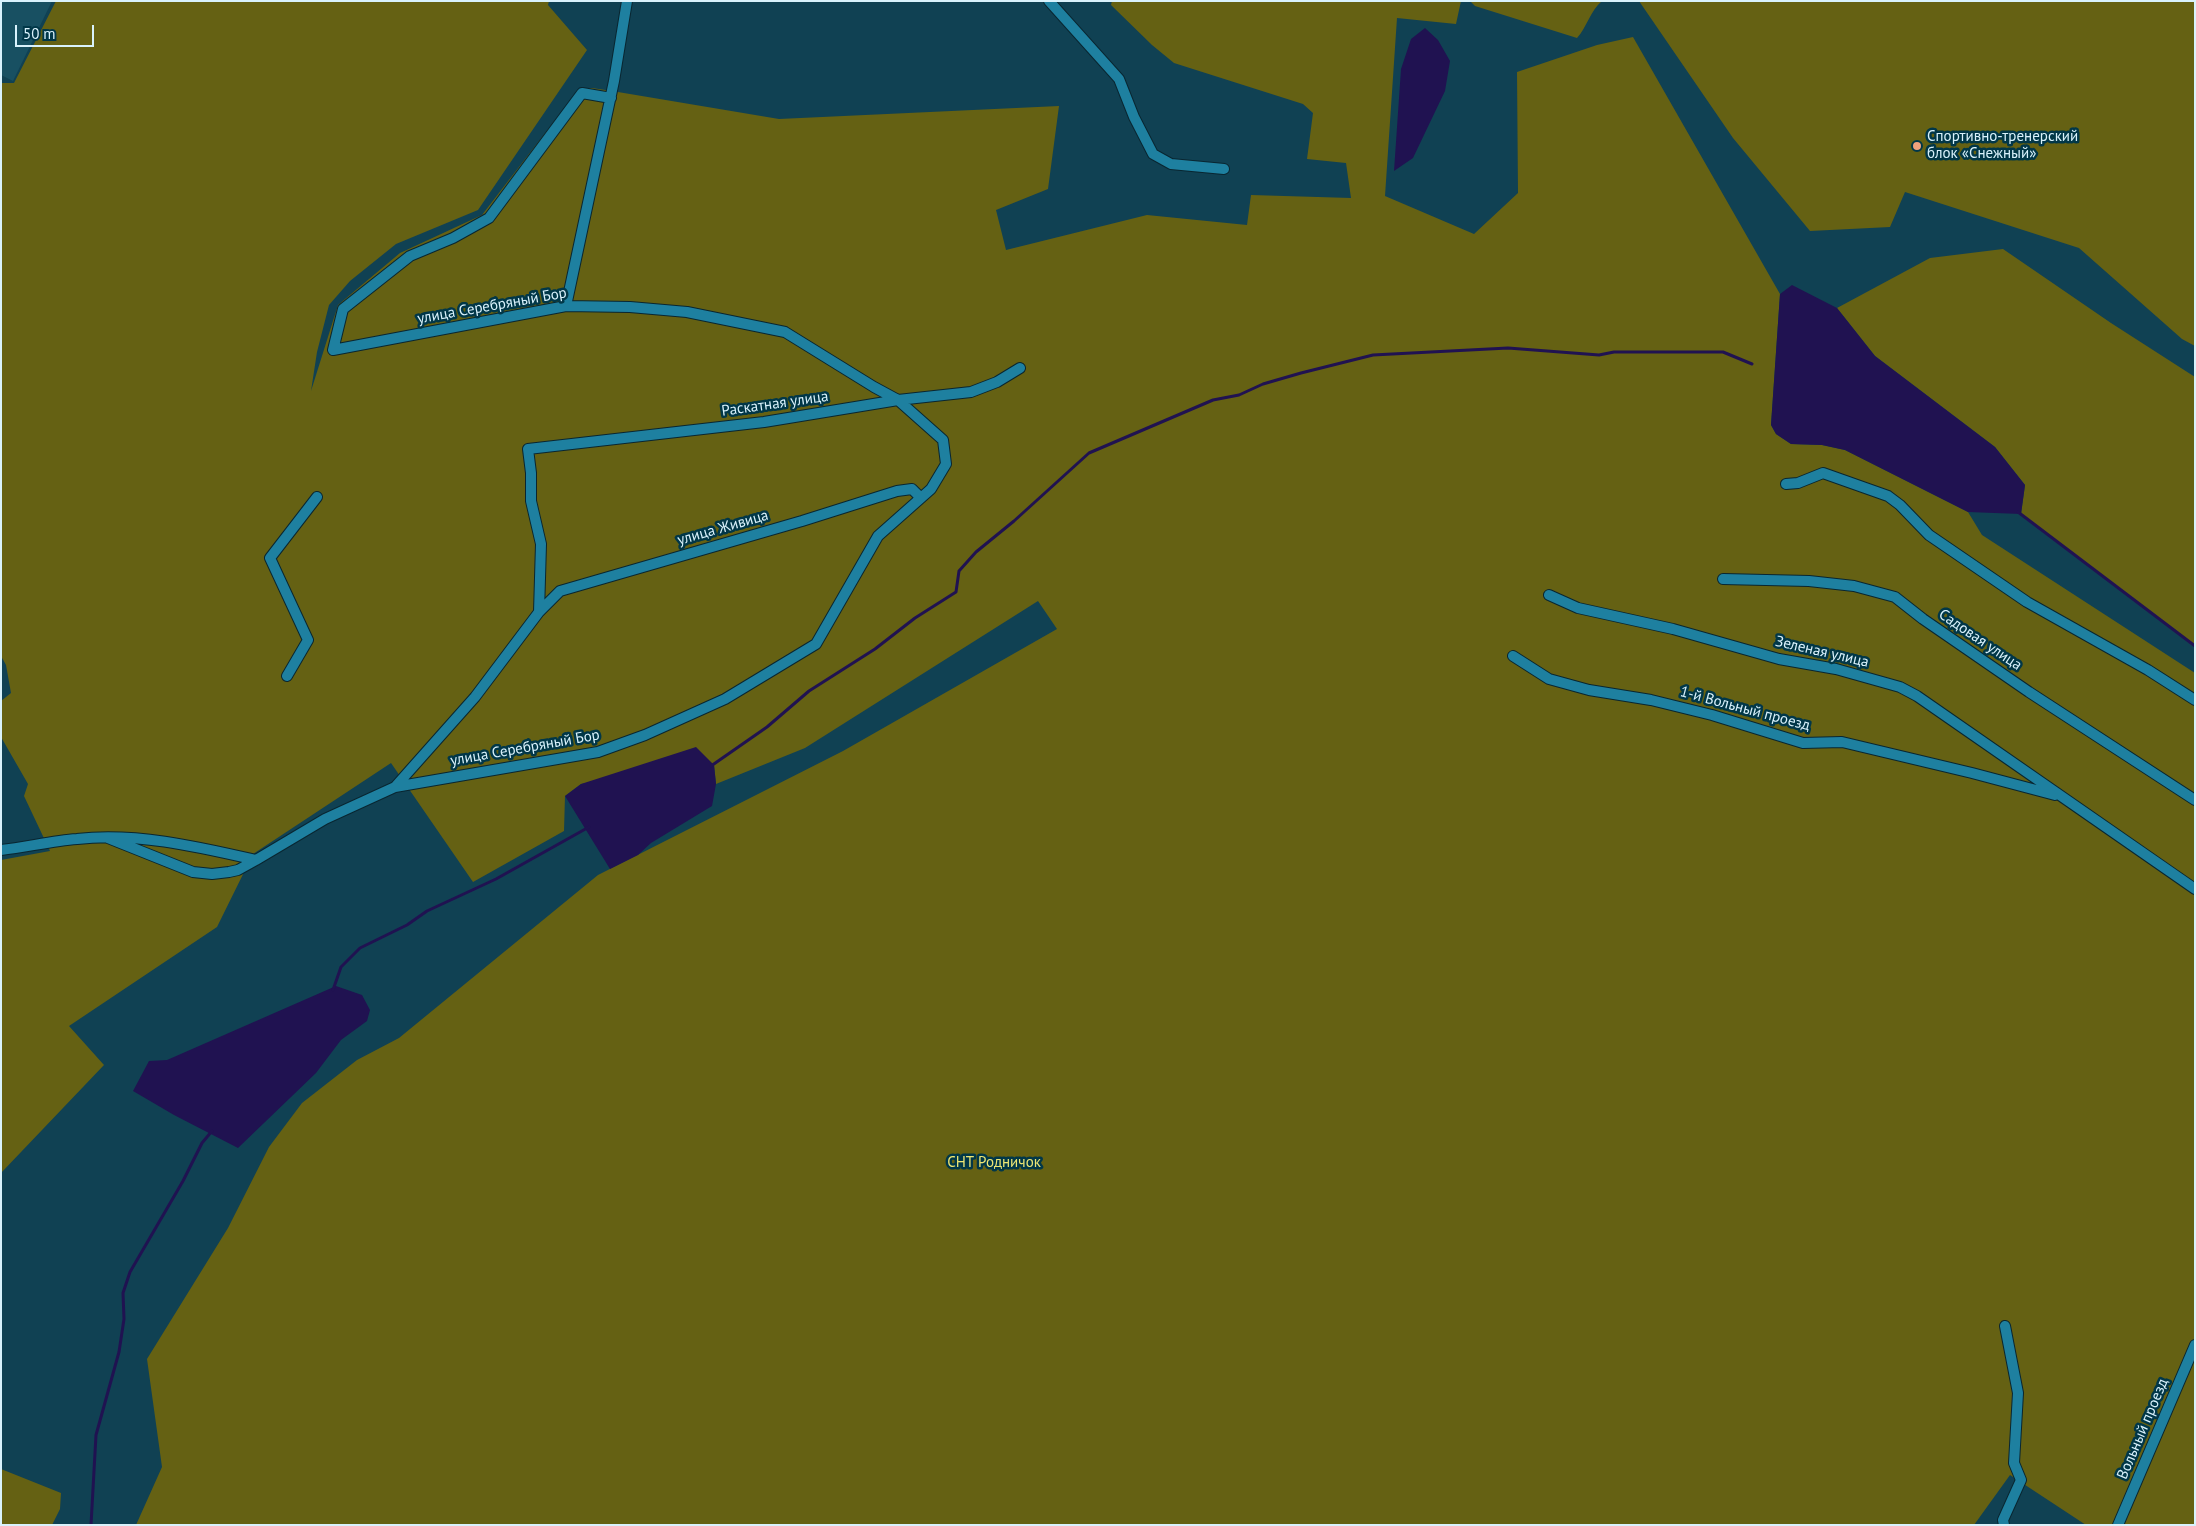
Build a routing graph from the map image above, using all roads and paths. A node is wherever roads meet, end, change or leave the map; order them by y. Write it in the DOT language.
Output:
graph roads {
  1 [pos="627,1"];
  2 [pos="1049,1"];
  3 [pos="611,98"];
  4 [pos="1224,170"];
  5 [pos="566,306"];
  6 [pos="1020,368"];
  7 [pos="898,400"];
  8 [pos="1786,484"];
  9 [pos="317,497"];
  10 [pos="921,498"];
  11 [pos="1724,579"];
  12 [pos="1549,595"];
  13 [pos="538,612"];
  14 [pos="1513,656"];
  15 [pos="287,676"];
  16 [pos="2195,700"];
  17 [pos="395,786"];
  18 [pos="2062,797"];
  19 [pos="2195,800"];
  20 [pos="108,838"];
  21 [pos="1,850"];
  22 [pos="256,860"];
  23 [pos="2195,888"];
  24 [pos="2005,1326"];
  25 [pos="2195,1345"];
  26 [pos="2004,1525"];
  27 [pos="2118,1525"];
  1 -- 3 [label="street"];
  2 -- 4 [label="street"];
  3 -- 5 [label="street"];
  3 -- 5 [label="street, улица Серебряный Бор"];
  5 -- 7 [label="street, улица Серебряный Бор"];
  6 -- 7 [label="street, Раскатная улица"];
  7 -- 10 [label="street, улица Серебряный Бор"];
  7 -- 13 [label="street, Раскатная улица"];
  8 -- 16 [label="street"];
  9 -- 15 [label="street"];
  10 -- 13 [label="street, улица Живица"];
  10 -- 17 [label="street, улица Серебряный Бор"];
  11 -- 19 [label="street, Садовая улица"];
  12 -- 18 [label="street, Зеленая улица"];
  13 -- 17 [label="street, улица Живица"];
  14 -- 18 [label="street, 1-й Вольный проезд"];
  17 -- 22 [label="street"];
  18 -- 23 [label="street, Зеленая улица"];
  20 -- 21 [label="street"];
  20 -- 22 [label="street"];
  20 -- 22 [label="street"];
  24 -- 26 [label="street"];
  25 -- 27 [label="street, Вольный проезд"];
}
